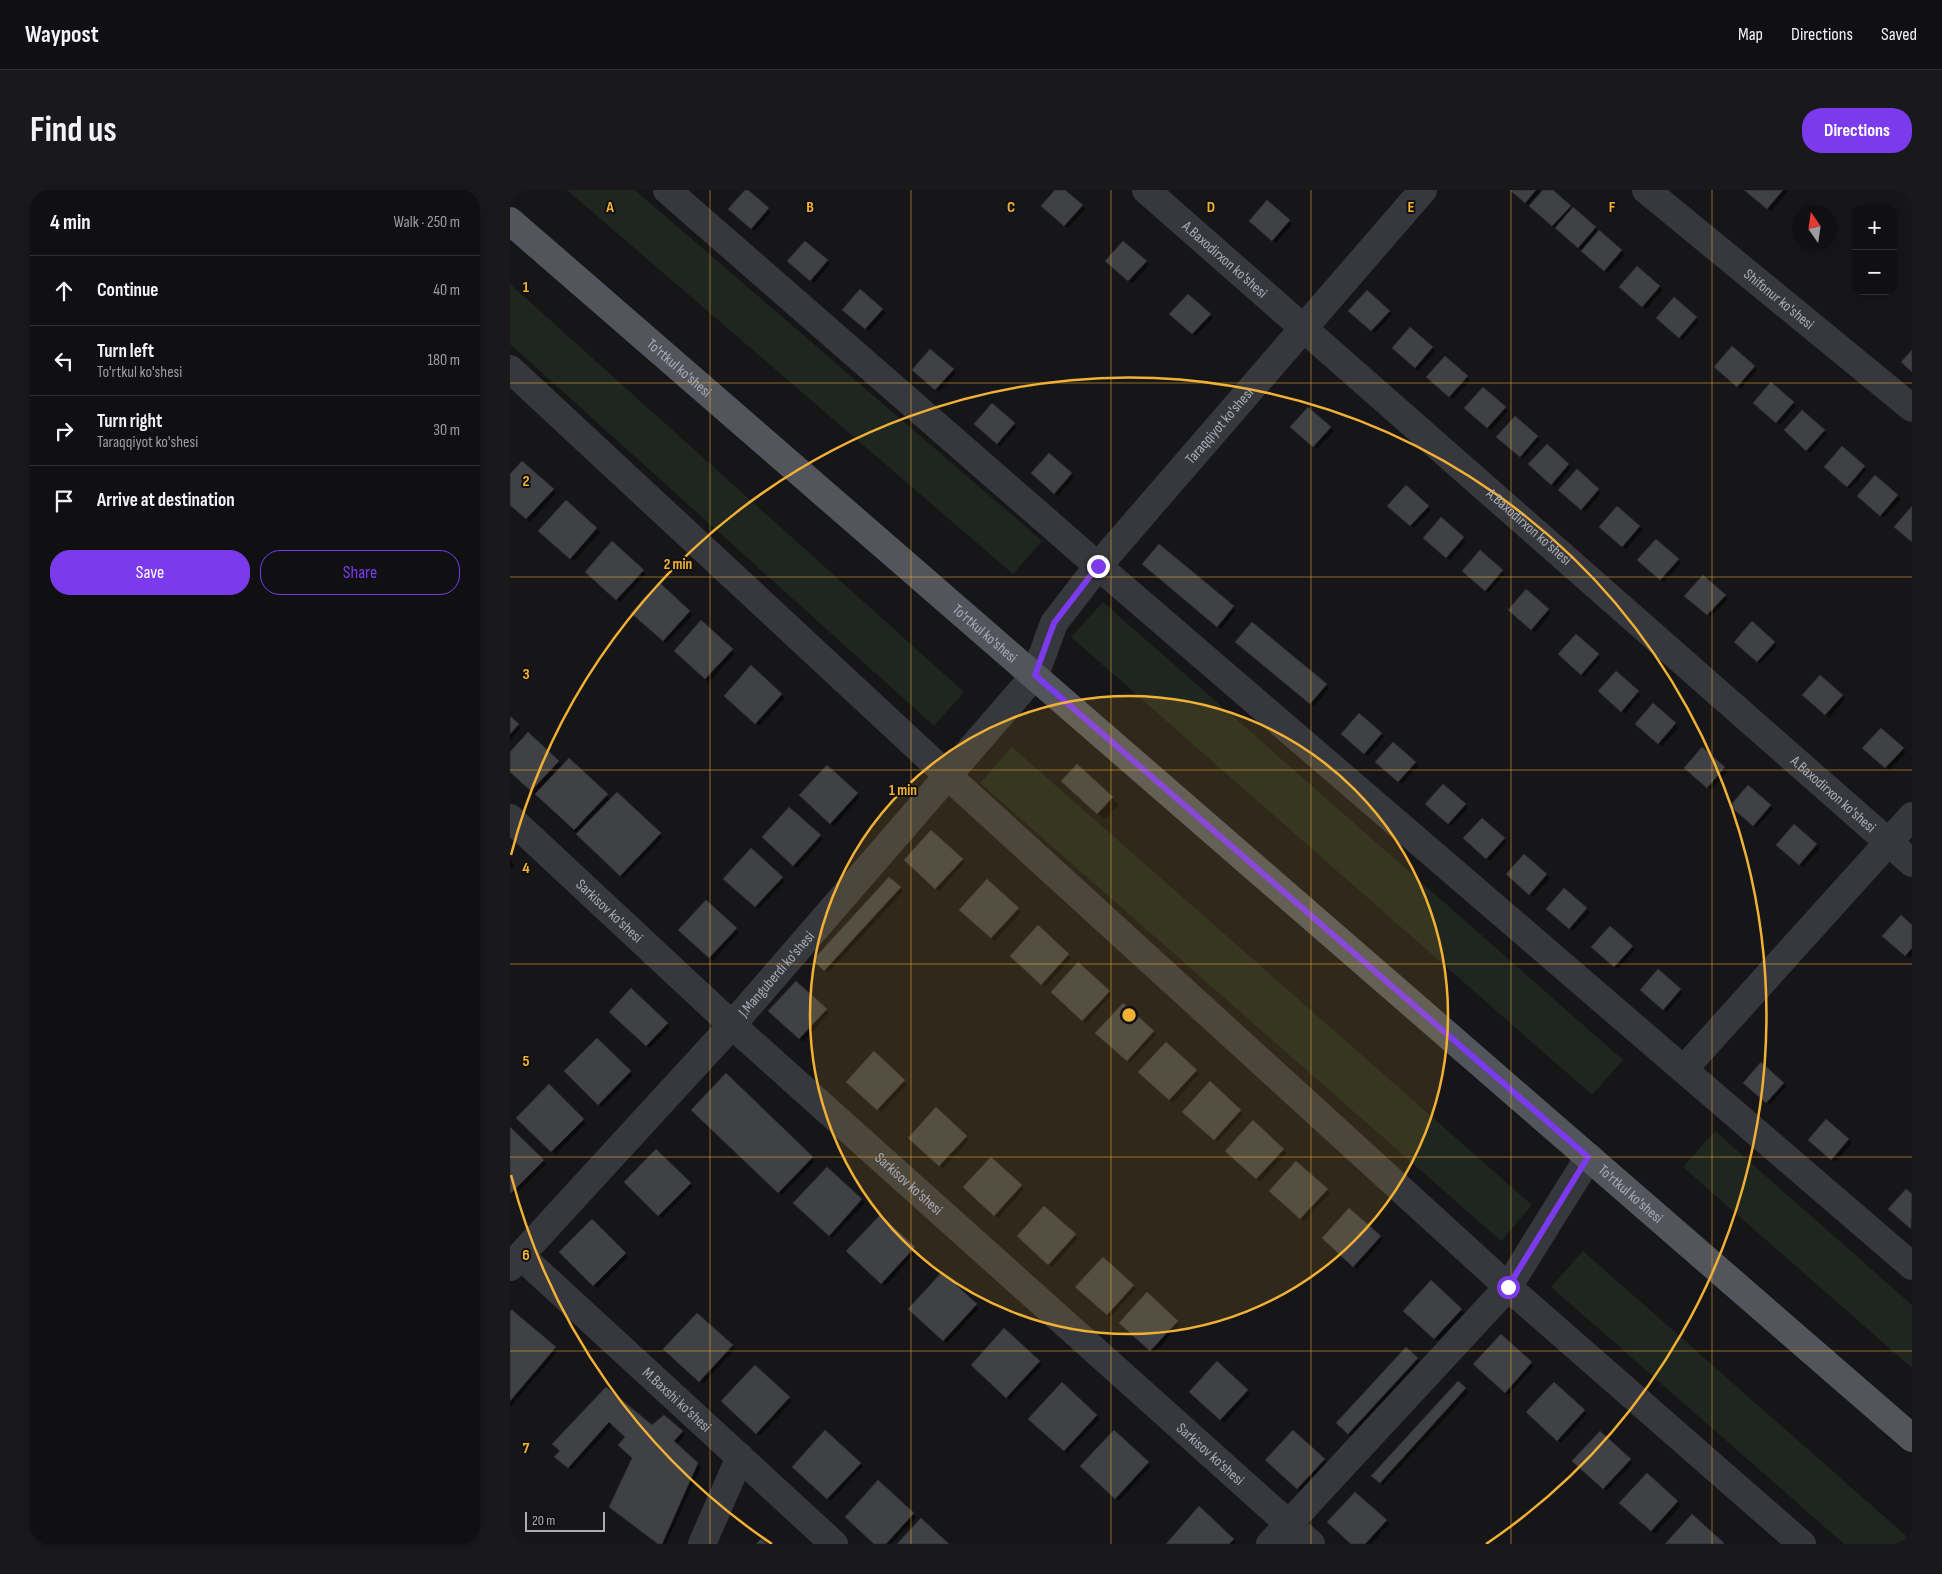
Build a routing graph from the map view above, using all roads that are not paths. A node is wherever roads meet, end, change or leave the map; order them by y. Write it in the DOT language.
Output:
graph roads {
  1 [pos="667,190"];
  2 [pos="1146,190"];
  3 [pos="1423,190"];
  4 [pos="1646,190"];
  5 [pos="510,221"];
  6 [pos="1304,327"];
  7 [pos="510,369"];
  8 [pos="1912,408"];
  9 [pos="1098,566"];
  10 [pos="1035,675"];
  11 [pos="947,775"];
  12 [pos="1912,816"];
  13 [pos="510,818"];
  14 [pos="1888,843"];
  15 [pos="1912,863"];
  16 [pos="732,1025"];
  17 [pos="1684,1069"];
  18 [pos="1588,1157"];
  19 [pos="516,1262"];
  20 [pos="1912,1266"];
  21 [pos="1508,1287"];
  22 [pos="1912,1438"];
  23 [pos="740,1457"];
  24 [pos="1289,1524"];
  25 [pos="702,1544"];
  26 [pos="834,1544"];
  27 [pos="1270,1544"];
  28 [pos="1311,1544"];
  29 [pos="1802,1544"];
  1 -- 9 [label="street"];
  2 -- 6 [label="street, A.Baxodirxon ko'shesi"];
  3 -- 6 [label="street, Taraqqiyot ko'shesi"];
  4 -- 8 [label="street, Shifonur ko'shesi"];
  5 -- 10 [label="main road, To'rtkul ko'shesi"];
  6 -- 9 [label="street, Taraqqiyot ko'shesi"];
  6 -- 14 [label="street, A.Baxodirxon ko'shesi"];
  7 -- 11 [label="street"];
  9 -- 10 [label="street, Taraqqiyot ko'shesi"];
  9 -- 17 [label="street"];
  10 -- 11 [label="street, J.Manguberdi ko'shesi"];
  10 -- 18 [label="main road, To'rtkul ko'shesi"];
  11 -- 16 [label="street, J.Manguberdi ko'shesi"];
  11 -- 21 [label="street"];
  12 -- 14 [label="street"];
  13 -- 16 [label="street, Sarkisov ko'shesi"];
  14 -- 15 [label="street, A.Baxodirxon ko'shesi"];
  14 -- 17 [label="street"];
  16 -- 19 [label="street, J.Manguberdi ko'shesi"];
  16 -- 24 [label="street, Sarkisov ko'shesi"];
  17 -- 20 [label="street"];
  18 -- 21 [label="street"];
  18 -- 22 [label="main road, To'rtkul ko'shesi"];
  19 -- 23 [label="street, M.Baxshi ko'shesi"];
  21 -- 24 [label="street"];
  21 -- 29 [label="street"];
  23 -- 25 [label="street"];
  23 -- 26 [label="street, M.Baxshi ko'shesi"];
  24 -- 27 [label="street"];
  24 -- 28 [label="street, Sarkisov ko'shesi"];
}
